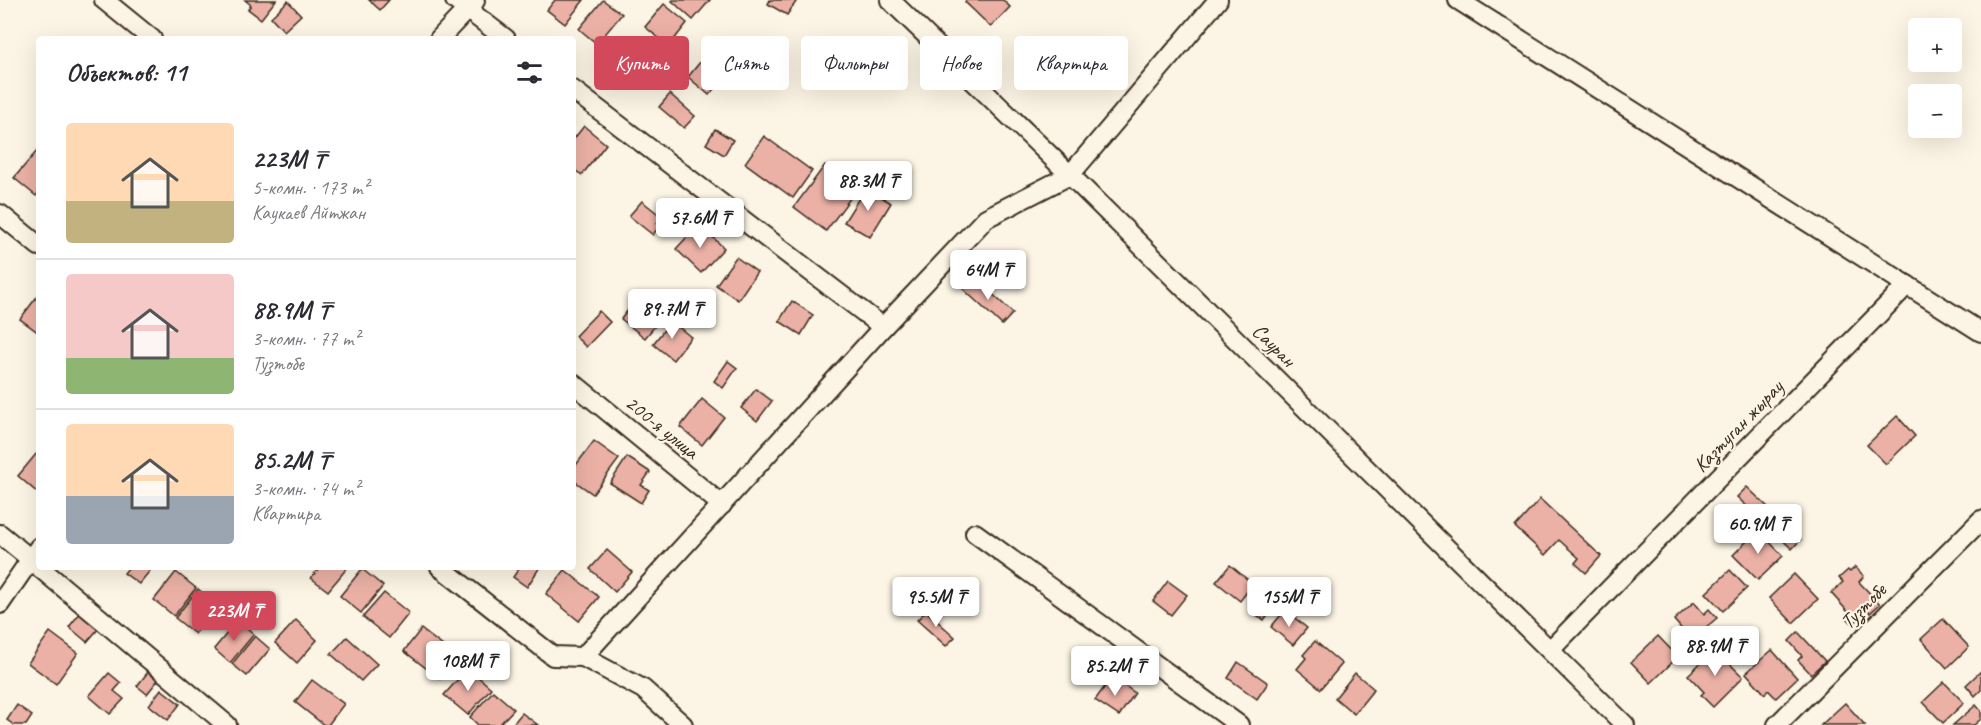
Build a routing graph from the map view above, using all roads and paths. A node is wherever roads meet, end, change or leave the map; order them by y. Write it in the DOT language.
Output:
graph roads {
  1 [pos="104,0"];
  2 [pos="890,0"];
  3 [pos="1218,0"];
  4 [pos="1458,0"];
  5 [pos="465,3"];
  6 [pos="148,36"];
  7 [pos="441,36"];
  8 [pos="503,36"];
  9 [pos="576,92"];
  10 [pos="1070,175"];
  11 [pos="0,214"];
  12 [pos="36,244"];
  13 [pos="1907,285"];
  14 [pos="883,327"];
  15 [pos="1981,332"];
  16 [pos="576,385"];
  17 [pos="722,505"];
  18 [pos="1981,519"];
  19 [pos="975,533"];
  20 [pos="0,534"];
  21 [pos="36,559"];
  22 [pos="36,561"];
  23 [pos="49,570"];
  24 [pos="444,570"];
  25 [pos="0,604"];
  26 [pos="1550,650"];
  27 [pos="584,657"];
  28 [pos="227,725"];
  29 [pos="683,725"];
  30 [pos="1239,725"];
  31 [pos="1625,725"];
  32 [pos="1778,725"];
  1 -- 6 [label="street"];
  2 -- 10 [label="street, Сауран"];
  3 -- 10 [label="street"];
  4 -- 13 [label="street"];
  5 -- 7 [label="street"];
  5 -- 8 [label="street"];
  9 -- 14 [label="street"];
  10 -- 14 [label="street"];
  10 -- 26 [label="street, Сауран"];
  11 -- 12 [label="street"];
  13 -- 15 [label="street"];
  13 -- 26 [label="street, Казтуган жырау"];
  14 -- 17 [label="street"];
  16 -- 17 [label="street, 200-я улица"];
  17 -- 27 [label="street"];
  18 -- 32 [label="street, Тузтобе"];
  19 -- 30 [label="street"];
  20 -- 21 [label="street"];
  22 -- 25 [label="street"];
  23 -- 28 [label="street"];
  24 -- 27 [label="street"];
  26 -- 31 [label="street, Сауран"];
  27 -- 29 [label="street"];
}
